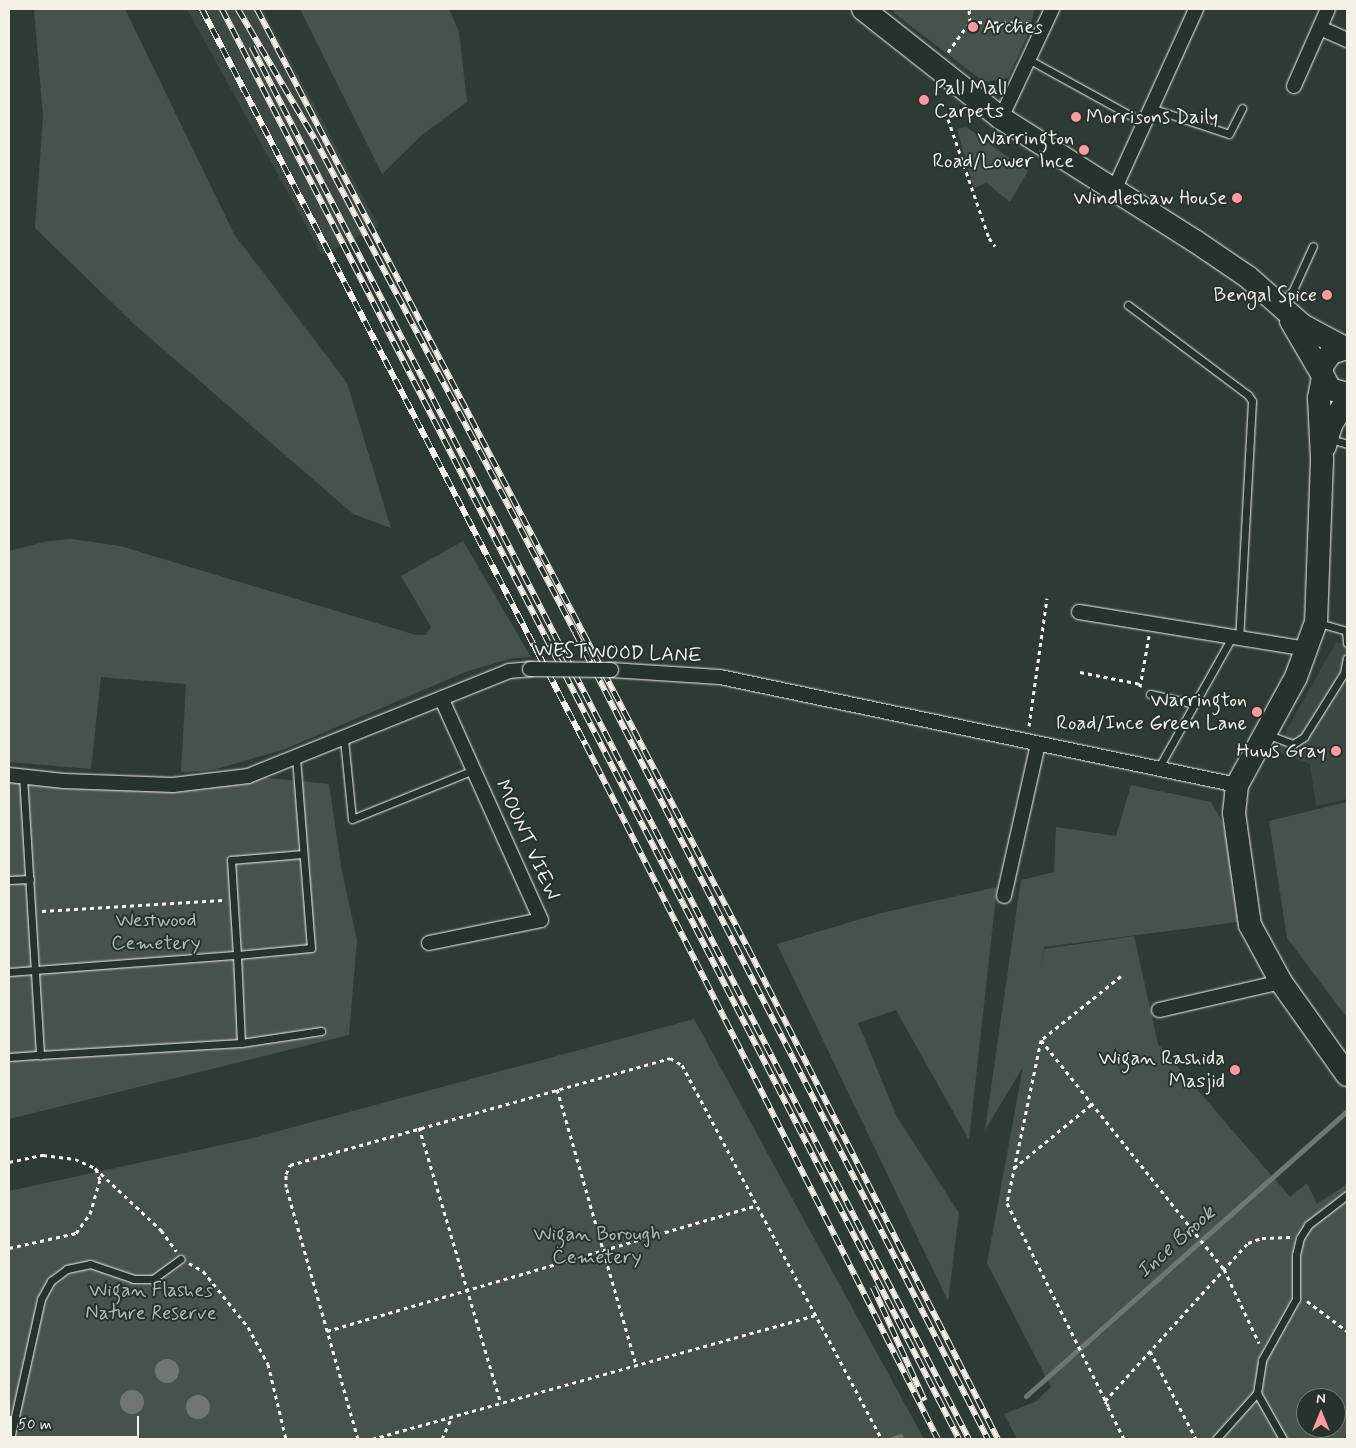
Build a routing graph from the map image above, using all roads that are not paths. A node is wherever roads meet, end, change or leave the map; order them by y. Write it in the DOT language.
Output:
graph roads {
  1 [pos="863,9"];
  2 [pos="1052,9"];
  3 [pos="1196,9"];
  4 [pos="1328,9"];
  5 [pos="1320,28"];
  6 [pos="1347,40"];
  7 [pos="1028,59"];
  8 [pos="1294,86"];
  9 [pos="1151,108"];
  10 [pos="1242,108"];
  11 [pos="1001,118"];
  12 [pos="1144,123"];
  13 [pos="1114,190"];
  14 [pos="1313,246"];
  15 [pos="1128,305"];
  16 [pos="1282,308"];
  17 [pos="1346,348"];
  18 [pos="1322,376"];
  19 [pos="1347,394"];
  20 [pos="1347,399"];
  21 [pos="1332,439"];
  22 [pos="1080,612"];
  23 [pos="1316,622"];
  24 [pos="1346,631"];
  25 [pos="1236,638"];
  26 [pos="1347,643"];
  27 [pos="1308,649"];
  28 [pos="1347,658"];
  29 [pos="1150,694"];
  30 [pos="441,698"];
  31 [pos="1194,704"];
  32 [pos="1264,734"];
  33 [pos="344,739"];
  34 [pos="1032,743"];
  35 [pos="296,759"];
  36 [pos="1158,769"];
  37 [pos="473,770"];
  38 [pos="9,775"];
  39 [pos="23,776"];
  40 [pos="1237,786"];
  41 [pos="304,854"];
  42 [pos="30,879"];
  43 [pos="9,880"];
  44 [pos="1004,896"];
  45 [pos="428,944"];
  46 [pos="237,955"];
  47 [pos="35,970"];
  48 [pos="9,972"];
  49 [pos="1281,982"];
  50 [pos="1159,1010"];
  51 [pos="321,1031"];
  52 [pos="241,1043"];
  53 [pos="40,1054"];
  54 [pos="9,1057"];
  55 [pos="1347,1075"];
  56 [pos="1347,1195"];
  57 [pos="182,1259"];
  58 [pos="1257,1393"];
  59 [pos="10,1439"];
  60 [pos="1216,1439"];
  61 [pos="1283,1439"];
  1 -- 11 [label="main road"];
  2 -- 7 [label="street"];
  3 -- 9 [label="street"];
  4 -- 5 [label="street"];
  5 -- 6 [label="street"];
  5 -- 8 [label="street"];
  7 -- 11 [label="street"];
  7 -- 12 [label="lane"];
  9 -- 10 [label="lane"];
  9 -- 12 [label="street"];
  11 -- 13 [label="main road"];
  12 -- 13 [label="street"];
  13 -- 16 [label="main road"];
  14 -- 16 [label="lane"];
  15 -- 25 [label="lane"];
  16 -- 17 [label="main road"];
  16 -- 18 [label="main road"];
  17 -- 18 [label="main road"];
  18 -- 19 [label="main road"];
  18 -- 21 [label="main road"];
  20 -- 21 [label="main road"];
  21 -- 23 [label="main road"];
  22 -- 25 [label="street"];
  23 -- 24 [label="lane"];
  23 -- 27 [label="main road"];
  24 -- 26 [label="lane"];
  25 -- 27 [label="street"];
  25 -- 31 [label="lane"];
  27 -- 32 [label="main road"];
  28 -- 32 [label="lane"];
  29 -- 31 [label="lane"];
  30 -- 33 [label="street, WESTWOOD LANE"];
  30 -- 34 [label="street, WESTWOOD LANE, bridge"];
  30 -- 37 [label="street, MOUNT VIEW"];
  31 -- 36 [label="lane"];
  32 -- 40 [label="main road"];
  33 -- 35 [label="street, WESTWOOD LANE"];
  33 -- 37 [label="lane"];
  34 -- 36 [label="street, WESTWOOD LANE"];
  34 -- 44 [label="street"];
  35 -- 39 [label="street, WESTWOOD LANE"];
  35 -- 41 [label="lane"];
  36 -- 40 [label="street, WESTWOOD LANE"];
  37 -- 45 [label="street, MOUNT VIEW"];
  38 -- 39 [label="street, WESTWOOD LANE"];
  39 -- 42 [label="lane"];
  40 -- 49 [label="main road"];
  41 -- 46 [label="lane"];
  41 -- 46 [label="lane"];
  42 -- 43 [label="lane"];
  42 -- 47 [label="lane"];
  46 -- 47 [label="lane"];
  46 -- 52 [label="lane"];
  47 -- 48 [label="lane"];
  47 -- 53 [label="lane"];
  49 -- 50 [label="street"];
  49 -- 55 [label="main road"];
  51 -- 52 [label="lane"];
  52 -- 53 [label="lane"];
  53 -- 54 [label="lane"];
  56 -- 58 [label="lane"];
  57 -- 59 [label="lane"];
  58 -- 60 [label="lane"];
  58 -- 61 [label="lane"];
}
